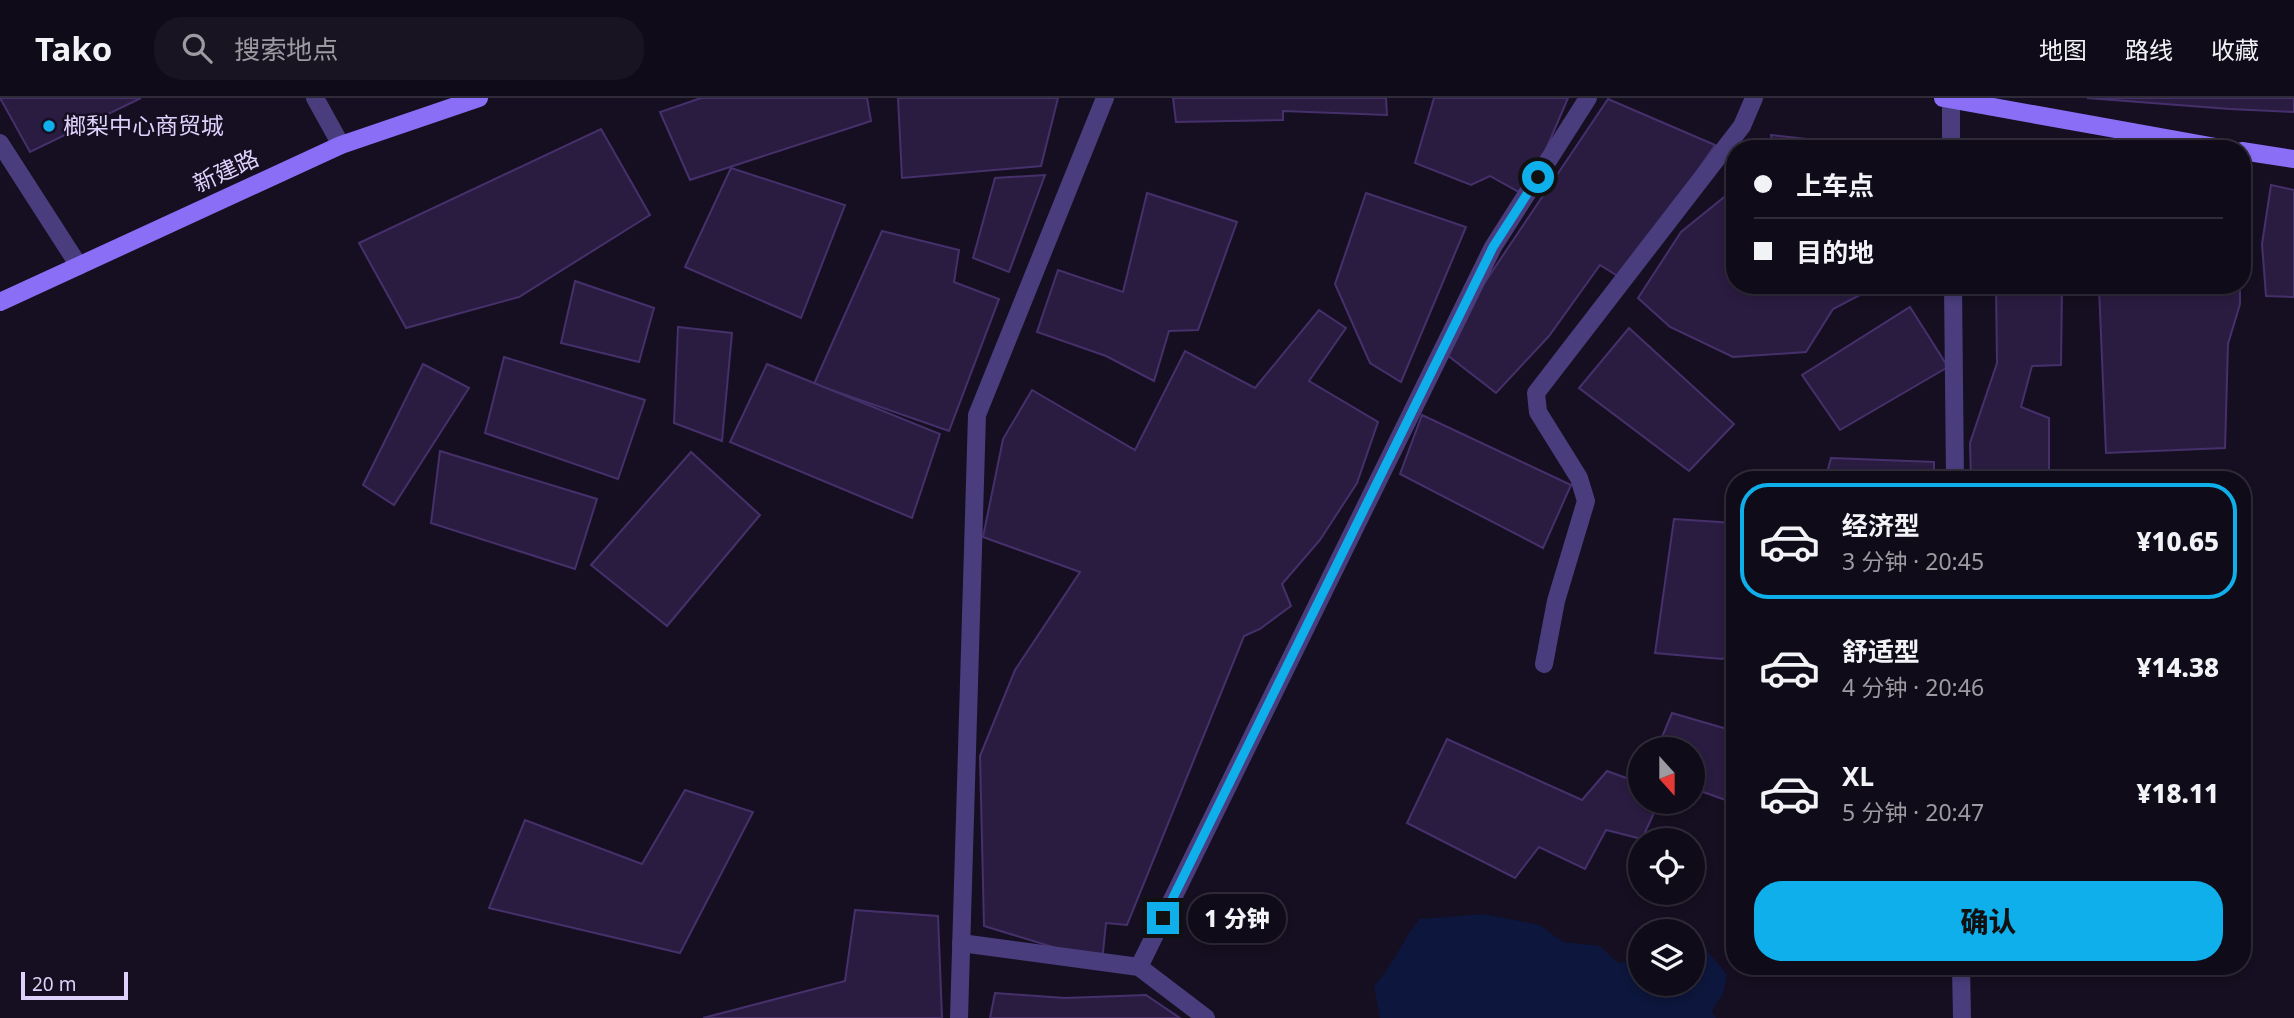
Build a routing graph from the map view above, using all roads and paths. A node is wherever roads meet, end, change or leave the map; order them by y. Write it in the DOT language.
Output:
graph roads {
  1 [pos="315,98"];
  2 [pos="479,98"];
  3 [pos="1105,98"];
  4 [pos="1588,98"];
  5 [pos="1754,98"];
  6 [pos="1947,99"];
  7 [pos="1732,140"];
  8 [pos="1950,140"];
  9 [pos="2177,140"];
  10 [pos="0,143"];
  11 [pos="341,145"];
  12 [pos="1726,148"];
  13 [pos="2251,152"];
  14 [pos="2294,159"];
  15 [pos="79,266"];
  16 [pos="1953,294"];
  17 [pos="0,302"];
  18 [pos="1955,471"];
  19 [pos="1544,664"];
  20 [pos="961,943"];
  21 [pos="1139,967"];
  22 [pos="1961,975"];
  23 [pos="959,1018"];
  24 [pos="1206,1018"];
  25 [pos="1962,1018"];
  1 -- 11 [label="street"];
  2 -- 11 [label="street, 新建路"];
  3 -- 20 [label="street"];
  4 -- 21 [label="street"];
  5 -- 7 [label="street"];
  6 -- 8 [label="street"];
  6 -- 9 [label="street"];
  10 -- 15 [label="street"];
  11 -- 15 [label="street, 新建路"];
  12 -- 19 [label="street"];
  13 -- 14 [label="street"];
  15 -- 17 [label="street, 新建路"];
  16 -- 18 [label="street"];
  20 -- 21 [label="street"];
  20 -- 23 [label="street"];
  21 -- 24 [label="street"];
  22 -- 25 [label="street"];
}
